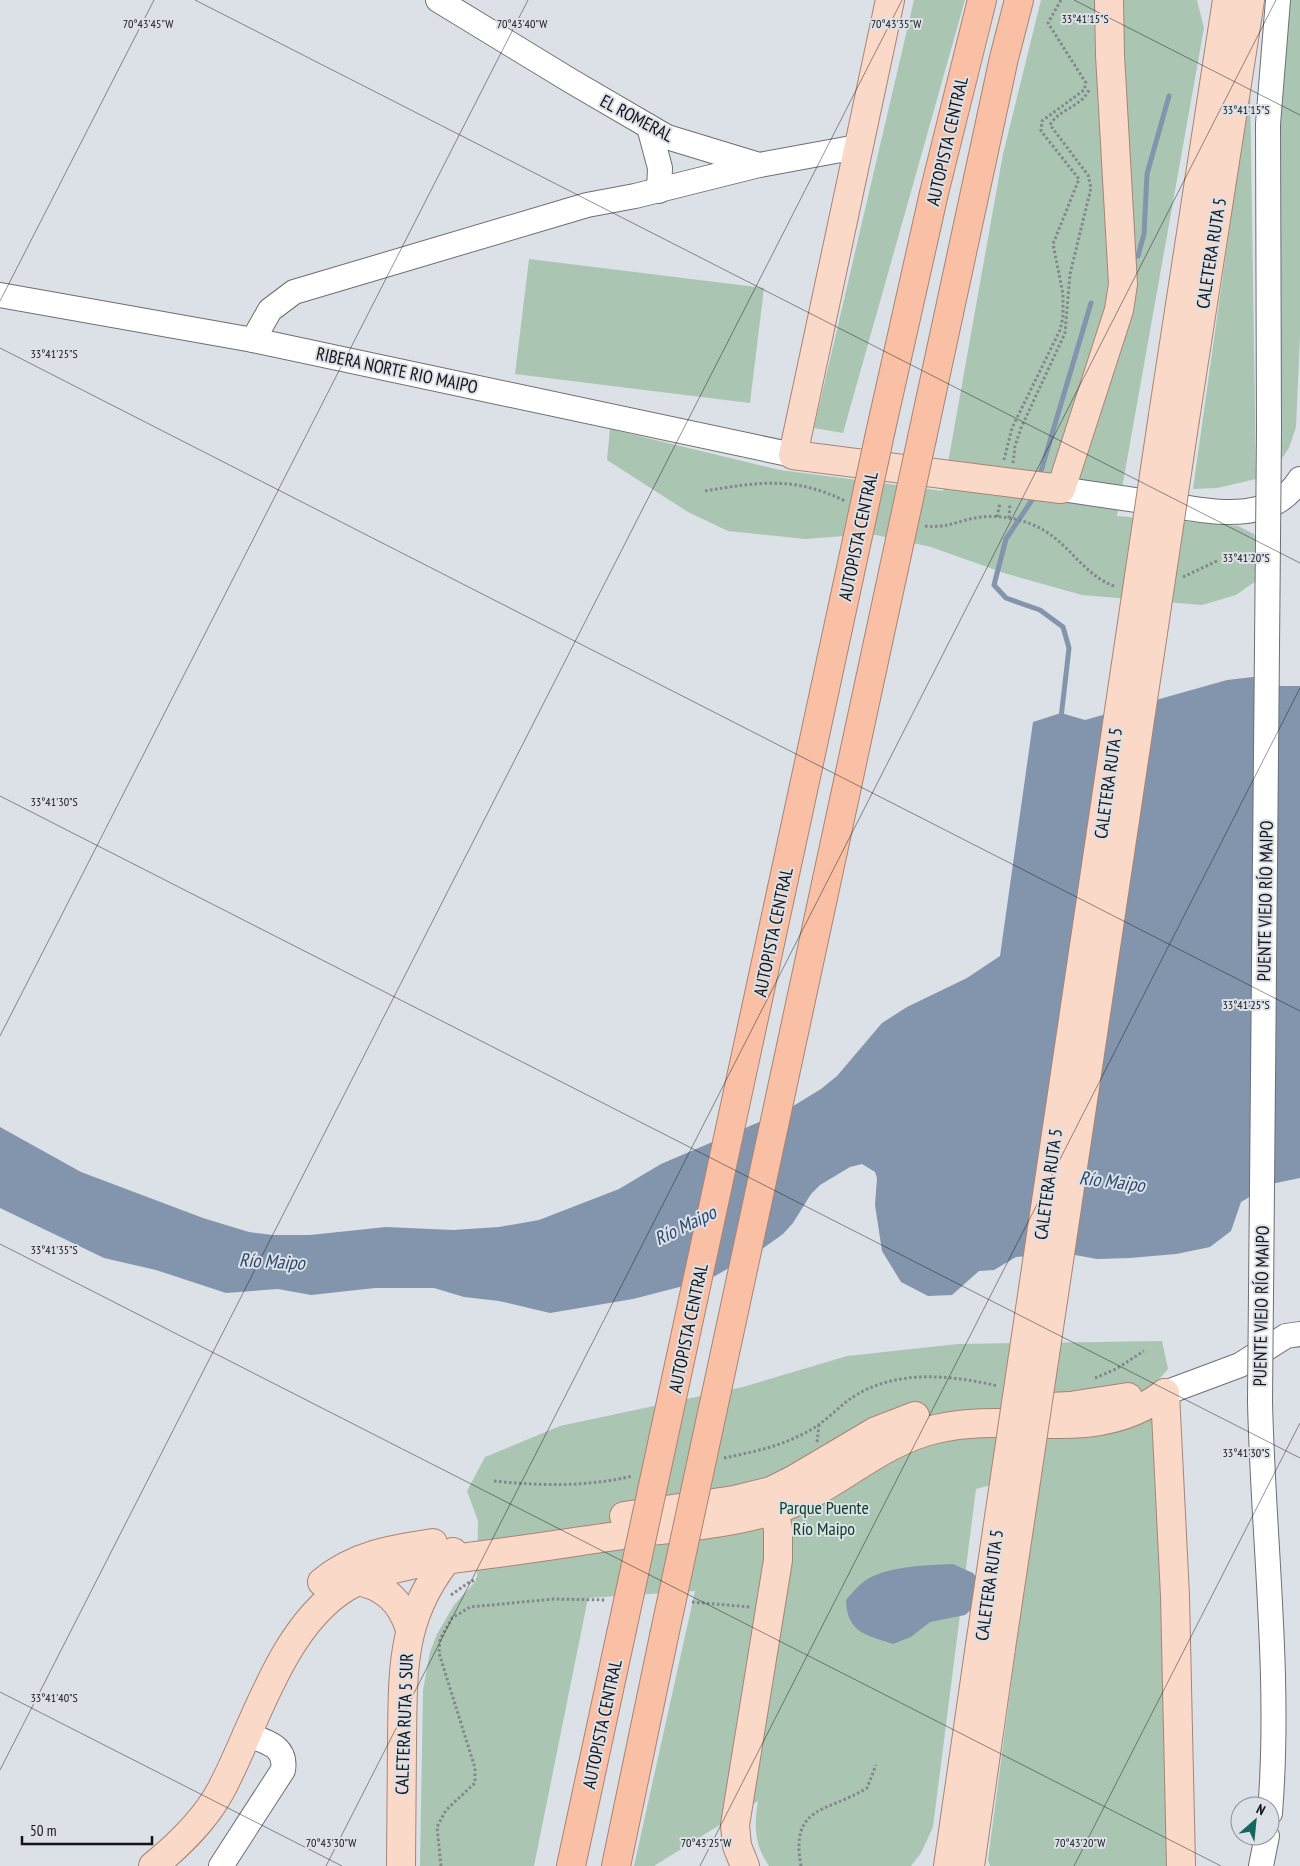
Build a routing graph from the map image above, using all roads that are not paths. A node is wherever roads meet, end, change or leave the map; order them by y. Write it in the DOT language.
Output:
graph roads {
  1 [pos="438,0"];
  2 [pos="890,0"];
  3 [pos="982,0"];
  4 [pos="1019,0"];
  5 [pos="1109,0"];
  6 [pos="1227,0"];
  7 [pos="1250,0"];
  8 [pos="1278,0"];
  9 [pos="649,127"];
  10 [pos="857,147"];
  11 [pos="758,165"];
  12 [pos="659,190"];
  13 [pos="0,294"];
  14 [pos="253,340"];
  15 [pos="1174,417"];
  16 [pos="793,455"];
  17 [pos="1300,480"];
  18 [pos="1061,489"];
  19 [pos="1300,1334"];
  20 [pos="1165,1392"];
  21 [pos="773,1500"];
  22 [pos="463,1539"];
  23 [pos="446,1560"];
  24 [pos="356,1581"];
  25 [pos="410,1630"];
  26 [pos="990,1646"];
  27 [pos="245,1734"];
  28 [pos="1271,1796"];
  29 [pos="954,1825"];
  30 [pos="1265,1846"];
  31 [pos="965,1865"];
  32 [pos="153,1866"];
  33 [pos="221,1866"];
  34 [pos="401,1866"];
  35 [pos="571,1866"];
  36 [pos="616,1866"];
  37 [pos="745,1866"];
  38 [pos="936,1866"];
  39 [pos="1180,1866"];
  40 [pos="1262,1866"];
  1 -- 9 [label="street, EL ROMERAL"];
  2 -- 10 [label="main road"];
  3 -- 35 [label="highway, AUTOPISTA CENTRAL, bridge"];
  4 -- 36 [label="highway, bridge"];
  5 -- 18 [label="main road"];
  6 -- 15 [label="main road, CALETERA RUTA 5"];
  7 -- 15 [label="main road, CALETERA RUTA 5"];
  8 -- 28 [label="street, PUENTE VIEJO RÍO MAIPO, bridge"];
  9 -- 11 [label="street, EL ROMERAL"];
  9 -- 12 [label="street"];
  10 -- 11 [label="street, EL ROMERAL"];
  10 -- 16 [label="main road"];
  11 -- 12 [label="street"];
  12 -- 14 [label="street"];
  13 -- 14 [label="street, RIBERA NORTE RIO MAIPO"];
  14 -- 16 [label="street, RIBERA NORTE RIO MAIPO"];
  15 -- 26 [label="main road, CALETERA RUTA 5, bridge"];
  16 -- 18 [label="main road"];
  17 -- 18 [label="street"];
  19 -- 20 [label="street"];
  20 -- 21 [label="main road"];
  20 -- 39 [label="main road"];
  21 -- 22 [label="main road"];
  21 -- 23 [label="main road"];
  21 -- 37 [label="main road"];
  22 -- 23 [label="main road, CALETERA RUTA 5 SUR"];
  22 -- 27 [label="main road"];
  23 -- 24 [label="main road"];
  23 -- 25 [label="main road, CALETERA RUTA 5 SUR"];
  24 -- 25 [label="main road"];
  24 -- 27 [label="main road"];
  25 -- 34 [label="main road, CALETERA RUTA 5 SUR"];
  26 -- 29 [label="main road, CALETERA RUTA 5"];
  26 -- 31 [label="main road, CALETERA RUTA 5"];
  27 -- 32 [label="main road"];
  27 -- 33 [label="street"];
  29 -- 31 [label="main road, CALETERA RUTA 5"];
  29 -- 38 [label="main road"];
  30 -- 40 [label="street"];
}
